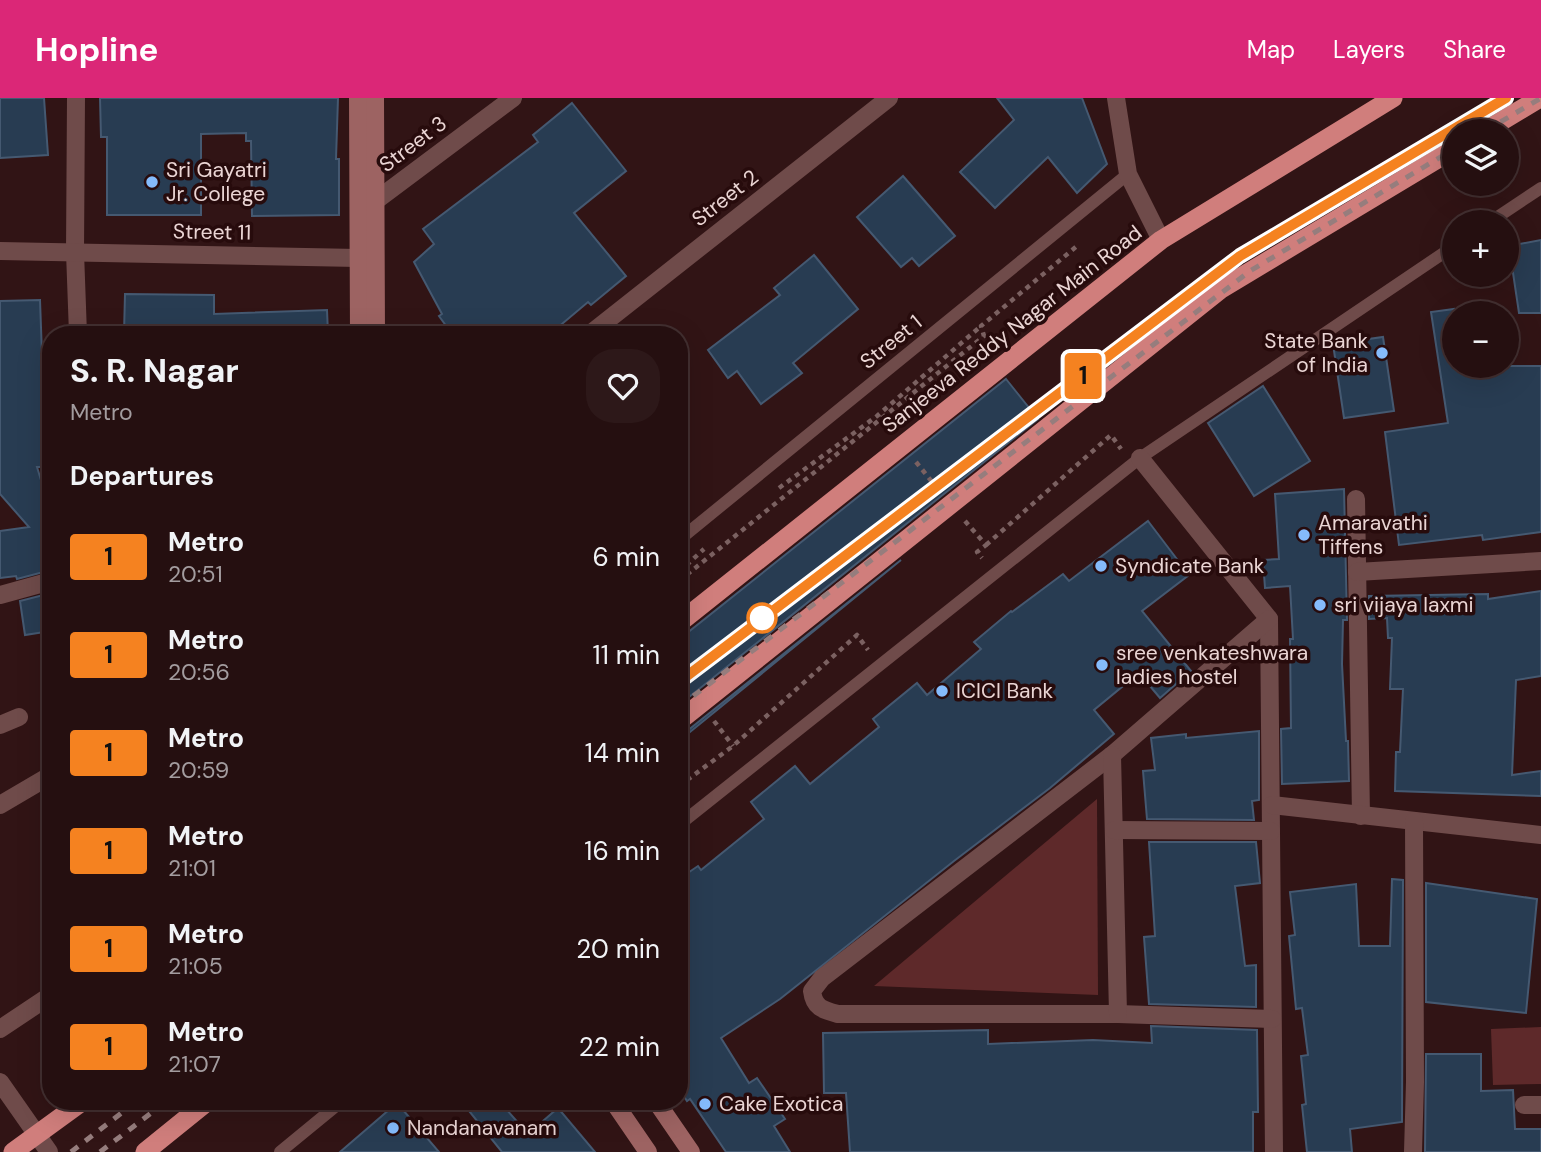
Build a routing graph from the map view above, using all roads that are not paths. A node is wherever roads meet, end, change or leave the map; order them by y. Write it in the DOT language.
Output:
graph roads {
  1 [pos="76,98"];
  2 [pos="358,98"];
  3 [pos="375,98"];
  4 [pos="513,98"];
  5 [pos="889,98"];
  6 [pos="1115,98"];
  7 [pos="1394,98"];
  8 [pos="1540,98"];
  9 [pos="1505,119"];
  10 [pos="1442,156"];
  11 [pos="1128,174"];
  12 [pos="1541,188"];
  13 [pos="374,202"];
  14 [pos="1508,210"];
  15 [pos="1161,240"];
  16 [pos="0,251"];
  17 [pos="75,252"];
  18 [pos="1442,254"];
  19 [pos="353,257"];
  20 [pos="78,326"];
  21 [pos="358,326"];
  22 [pos="376,326"];
  23 [pos="600,326"];
  24 [pos="1140,458"];
  25 [pos="1356,499"];
  26 [pos="688,533"];
  27 [pos="1541,561"];
  28 [pos="1357,572"];
  29 [pos="42,583"];
  30 [pos="0,595"];
  31 [pos="688,616"];
  32 [pos="1269,619"];
  33 [pos="688,713"];
  34 [pos="19,717"];
  35 [pos="0,725"];
  36 [pos="1112,755"];
  37 [pos="42,780"];
  38 [pos="1272,804"];
  39 [pos="0,805"];
  40 [pos="1361,816"];
  41 [pos="688,818"];
  42 [pos="1414,821"];
  43 [pos="1114,830"];
  44 [pos="1271,831"];
  45 [pos="1541,835"];
  46 [pos="42,1001"];
  47 [pos="1118,1014"];
  48 [pos="1272,1019"];
  49 [pos="0,1029"];
  50 [pos="0,1082"];
  51 [pos="71,1110"];
  52 [pos="197,1110"];
  53 [pos="331,1110"];
  54 [pos="619,1110"];
  55 [pos="662,1110"];
  56 [pos="37,1135"];
  57 [pos="643,1150"];
  58 [pos="13,1152"];
  59 [pos="49,1152"];
  60 [pos="145,1152"];
  61 [pos="280,1152"];
  62 [pos="691,1152"];
  63 [pos="1274,1152"];
  64 [pos="1413,1152"];
  1 -- 17 [label="street"];
  2 -- 19 [label="main road"];
  3 -- 13 [label="main road"];
  4 -- 13 [label="street, Street 3"];
  5 -- 23 [label="street, Street 2"];
  6 -- 11 [label="street"];
  7 -- 15 [label="highway, Sanjeeva Reddy Nagar Main Road"];
  8 -- 9 [label="highway"];
  10 -- 33 [label="highway"];
  11 -- 15 [label="street"];
  11 -- 26 [label="lane, Street 1"];
  12 -- 14 [label="lane"];
  13 -- 22 [label="main road"];
  15 -- 31 [label="highway, Sanjeeva Reddy Nagar Main Road"];
  16 -- 17 [label="street, Street 11"];
  17 -- 19 [label="street, Street 11"];
  17 -- 20 [label="street"];
  18 -- 24 [label="lane"];
  19 -- 21 [label="main road"];
  24 -- 32 [label="street"];
  24 -- 41 [label="lane"];
  25 -- 28 [label="street"];
  27 -- 28 [label="street"];
  28 -- 40 [label="street"];
  29 -- 30 [label="street"];
  32 -- 36 [label="street"];
  32 -- 38 [label="street"];
  34 -- 35 [label="street"];
  36 -- 43 [label="street"];
  36 -- 47 [label="street"];
  37 -- 39 [label="street"];
  38 -- 40 [label="street"];
  38 -- 44 [label="street"];
  40 -- 42 [label="street"];
  42 -- 45 [label="street"];
  42 -- 64 [label="street"];
  43 -- 44 [label="street"];
  43 -- 47 [label="street"];
  44 -- 48 [label="street"];
  46 -- 49 [label="street"];
  47 -- 48 [label="street"];
  48 -- 63 [label="street"];
  50 -- 56 [label="street"];
  51 -- 56 [label="highway"];
  52 -- 60 [label="highway"];
  53 -- 61 [label="lane"];
  54 -- 57 [label="main road"];
  55 -- 62 [label="main road"];
  56 -- 58 [label="highway"];
  56 -- 59 [label="street"];
}
